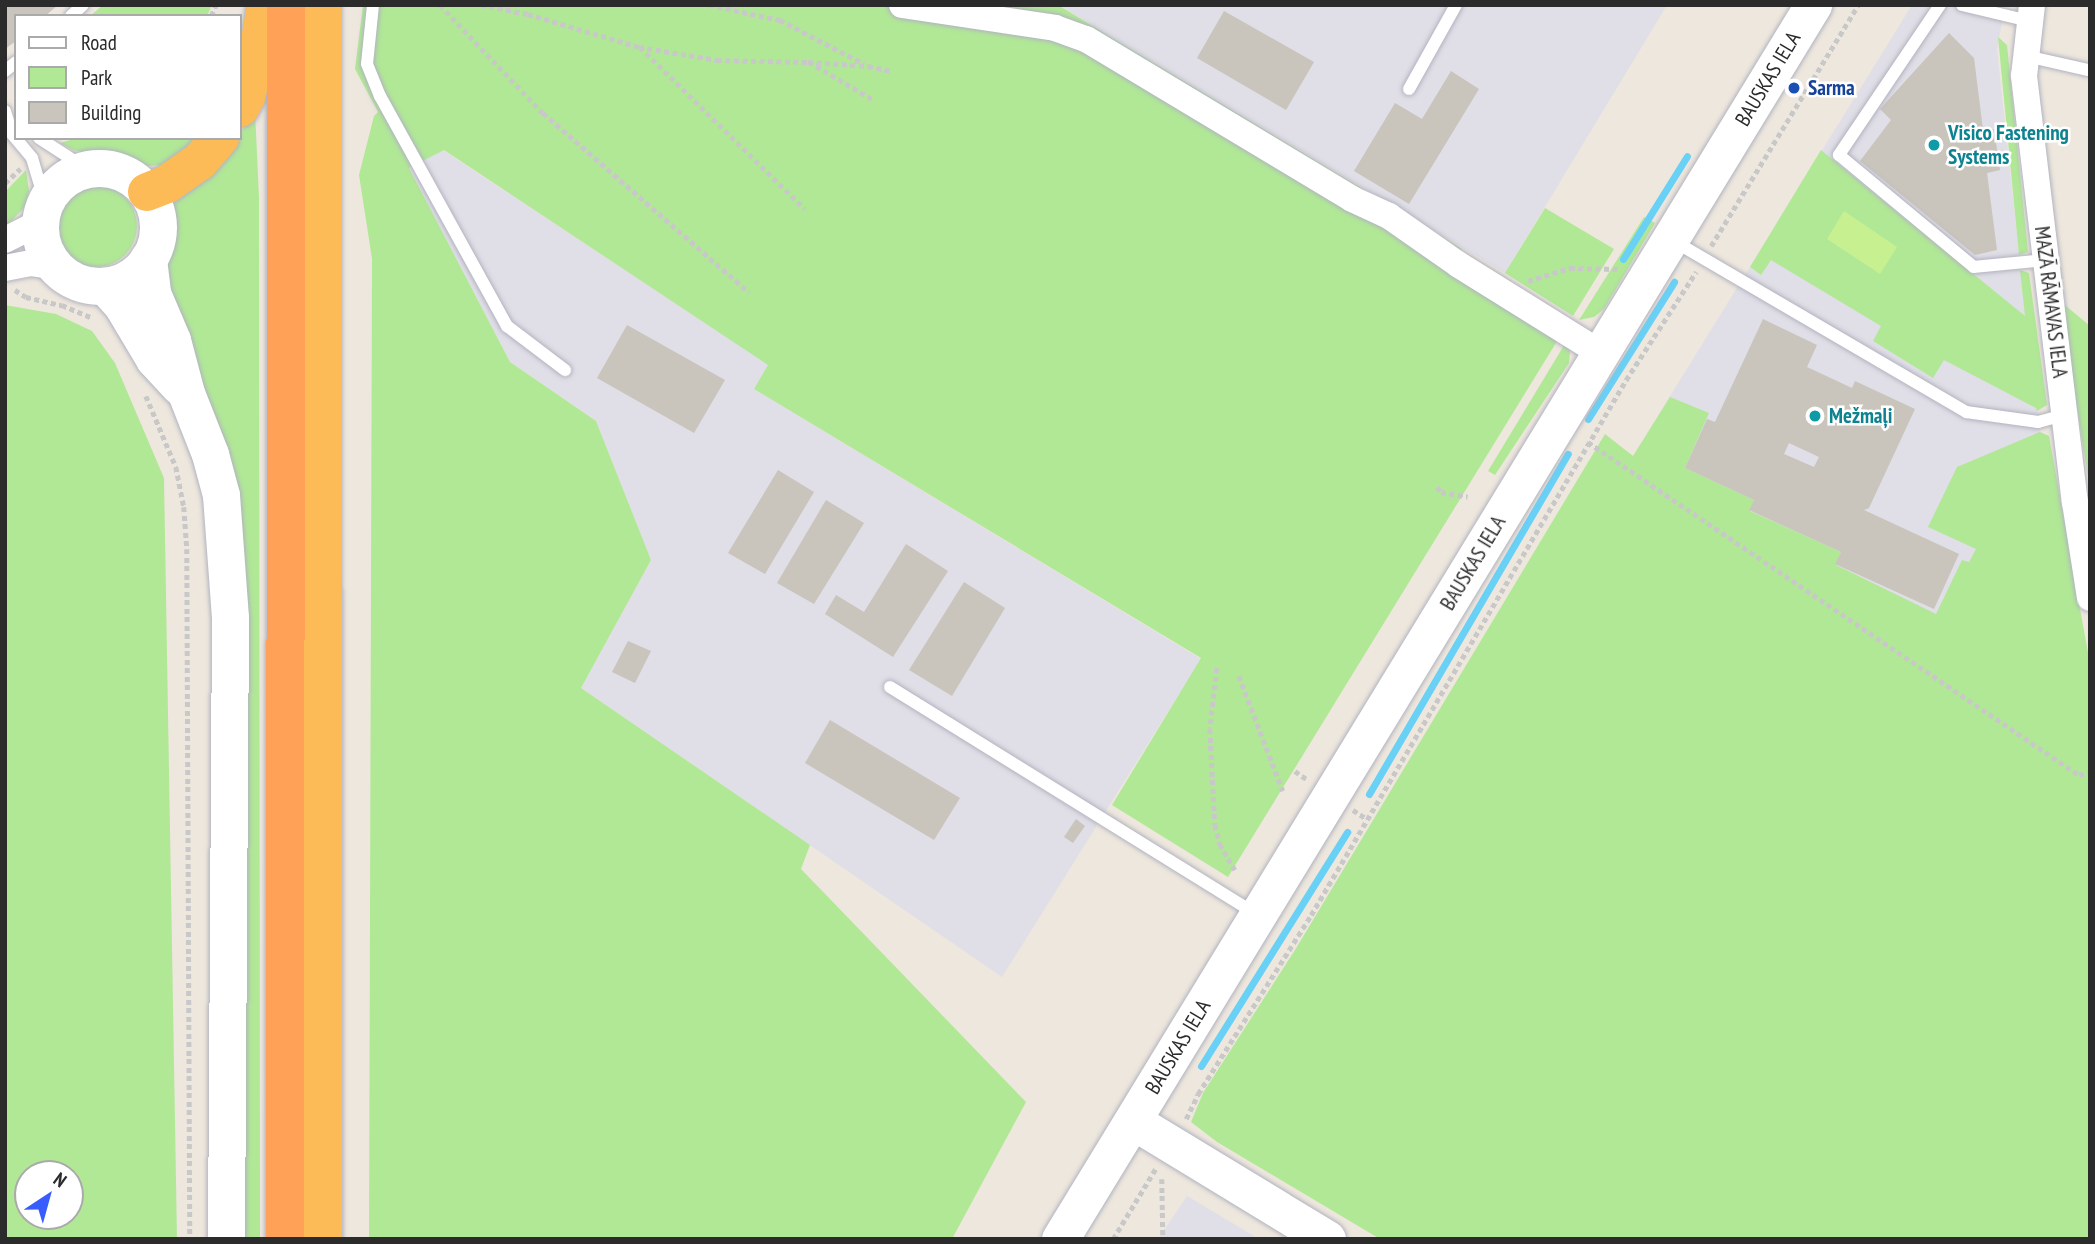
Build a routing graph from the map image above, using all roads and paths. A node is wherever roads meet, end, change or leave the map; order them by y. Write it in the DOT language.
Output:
graph roads {
  1 [pos="266,5"];
  2 [pos="286,5"];
  3 [pos="322,5"];
  4 [pos="373,5"];
  5 [pos="440,5"];
  6 [pos="481,5"];
  7 [pos="709,5"];
  8 [pos="902,5"];
  9 [pos="1456,5"];
  10 [pos="1813,5"];
  11 [pos="1858,5"];
  12 [pos="1940,5"];
  13 [pos="1962,5"];
  14 [pos="2031,13"];
  15 [pos="639,47"];
  16 [pos="2026,56"];
  17 [pos="808,62"];
  18 [pos="868,66"];
  19 [pos="2088,70"];
  20 [pos="891,71"];
  21 [pos="1409,89"];
  22 [pos="1788,97"];
  23 [pos="872,99"];
  24 [pos="242,102"];
  25 [pos="1799,103"];
  26 [pos="5,111"];
  27 [pos="14,136"];
  28 [pos="17,140"];
  29 [pos="42,140"];
  30 [pos="218,140"];
  31 [pos="23,166"];
  32 [pos="87,169"];
  33 [pos="5,183"];
  34 [pos="147,192"];
  35 [pos="805,209"];
  36 [pos="42,212"];
  37 [pos="1672,239"];
  38 [pos="5,240"];
  39 [pos="1704,258"];
  40 [pos="148,259"];
  41 [pos="2045,260"];
  42 [pos="52,267"];
  43 [pos="1654,270"];
  44 [pos="8,277"];
  45 [pos="105,286"];
  46 [pos="748,292"];
  47 [pos="1505,292"];
  48 [pos="100,324"];
  49 [pos="1602,354"];
  50 [pos="565,370"];
  51 [pos="140,384"];
  52 [pos="186,393"];
  53 [pos="2065,415"];
  54 [pos="1574,433"];
  55 [pos="1437,487"];
  56 [pos="1468,497"];
  57 [pos="2090,598"];
  58 [pos="1217,668"];
  59 [pos="1240,676"];
  60 [pos="890,687"];
  61 [pos="2090,772"];
  62 [pos="1283,791"];
  63 [pos="1235,870"];
  64 [pos="1258,915"];
  65 [pos="1133,1121"];
  66 [pos="1171,1144"];
  67 [pos="1162,1179"];
  68 [pos="226,1235"];
  69 [pos="190,1239"];
  70 [pos="285,1239"];
  71 [pos="323,1239"];
  72 [pos="1060,1239"];
  73 [pos="1113,1239"];
  74 [pos="1163,1239"];
  75 [pos="1327,1239"];
  1 -- 24 [label="highway"];
  2 -- 70 [label="highway"];
  3 -- 71 [label="highway"];
  4 -- 50 [label="lane"];
  5 -- 46 [label="path"];
  6 -- 15 [label="path"];
  7 -- 18 [label="path"];
  8 -- 47 [label="street"];
  9 -- 21 [label="lane"];
  10 -- 37 [label="main road, BAUSKAS IELA"];
  11 -- 25 [label="path"];
  12 -- 41 [label="lane"];
  13 -- 14 [label="lane"];
  14 -- 16 [label="street, MAZĀ RĀMAVAS IELA"];
  15 -- 17 [label="path"];
  15 -- 35 [label="path"];
  16 -- 19 [label="lane"];
  16 -- 41 [label="street, MAZĀ RĀMAVAS IELA"];
  17 -- 18 [label="path"];
  17 -- 23 [label="path"];
  18 -- 20 [label="path"];
  22 -- 25 [label="path"];
  25 -- 39 [label="path"];
  26 -- 27 [label="lane"];
  28 -- 36 [label="lane"];
  29 -- 32 [label="lane"];
  30 -- 34 [label="highway"];
  31 -- 33 [label="path"];
  32 -- 34 [label="main road"];
  32 -- 36 [label="main road"];
  34 -- 40 [label="main road"];
  36 -- 38 [label="street"];
  36 -- 42 [label="main road"];
  37 -- 39 [label="lane"];
  37 -- 43 [label="main road, BAUSKAS IELA"];
  39 -- 53 [label="lane"];
  39 -- 54 [label="path"];
  40 -- 45 [label="main road"];
  40 -- 52 [label="main road"];
  41 -- 53 [label="street, MAZĀ RĀMAVAS IELA"];
  42 -- 44 [label="street"];
  42 -- 45 [label="main road"];
  43 -- 47 [label="path"];
  43 -- 49 [label="main road, BAUSKAS IELA"];
  44 -- 48 [label="path"];
  45 -- 52 [label="main road"];
  47 -- 49 [label="street"];
  49 -- 54 [label="main road, BAUSKAS IELA"];
  51 -- 69 [label="path"];
  52 -- 68 [label="main road"];
  53 -- 57 [label="street, MAZĀ RĀMAVAS IELA"];
  54 -- 61 [label="path"];
  54 -- 64 [label="main road, BAUSKAS IELA"];
  54 -- 66 [label="path"];
  55 -- 56 [label="path"];
  58 -- 63 [label="path"];
  59 -- 62 [label="path"];
  60 -- 64 [label="lane"];
  64 -- 65 [label="main road, BAUSKAS IELA"];
  65 -- 66 [label="main road"];
  65 -- 72 [label="main road, BAUSKAS IELA"];
  66 -- 73 [label="path"];
  66 -- 75 [label="main road"];
  67 -- 74 [label="path"];
}
